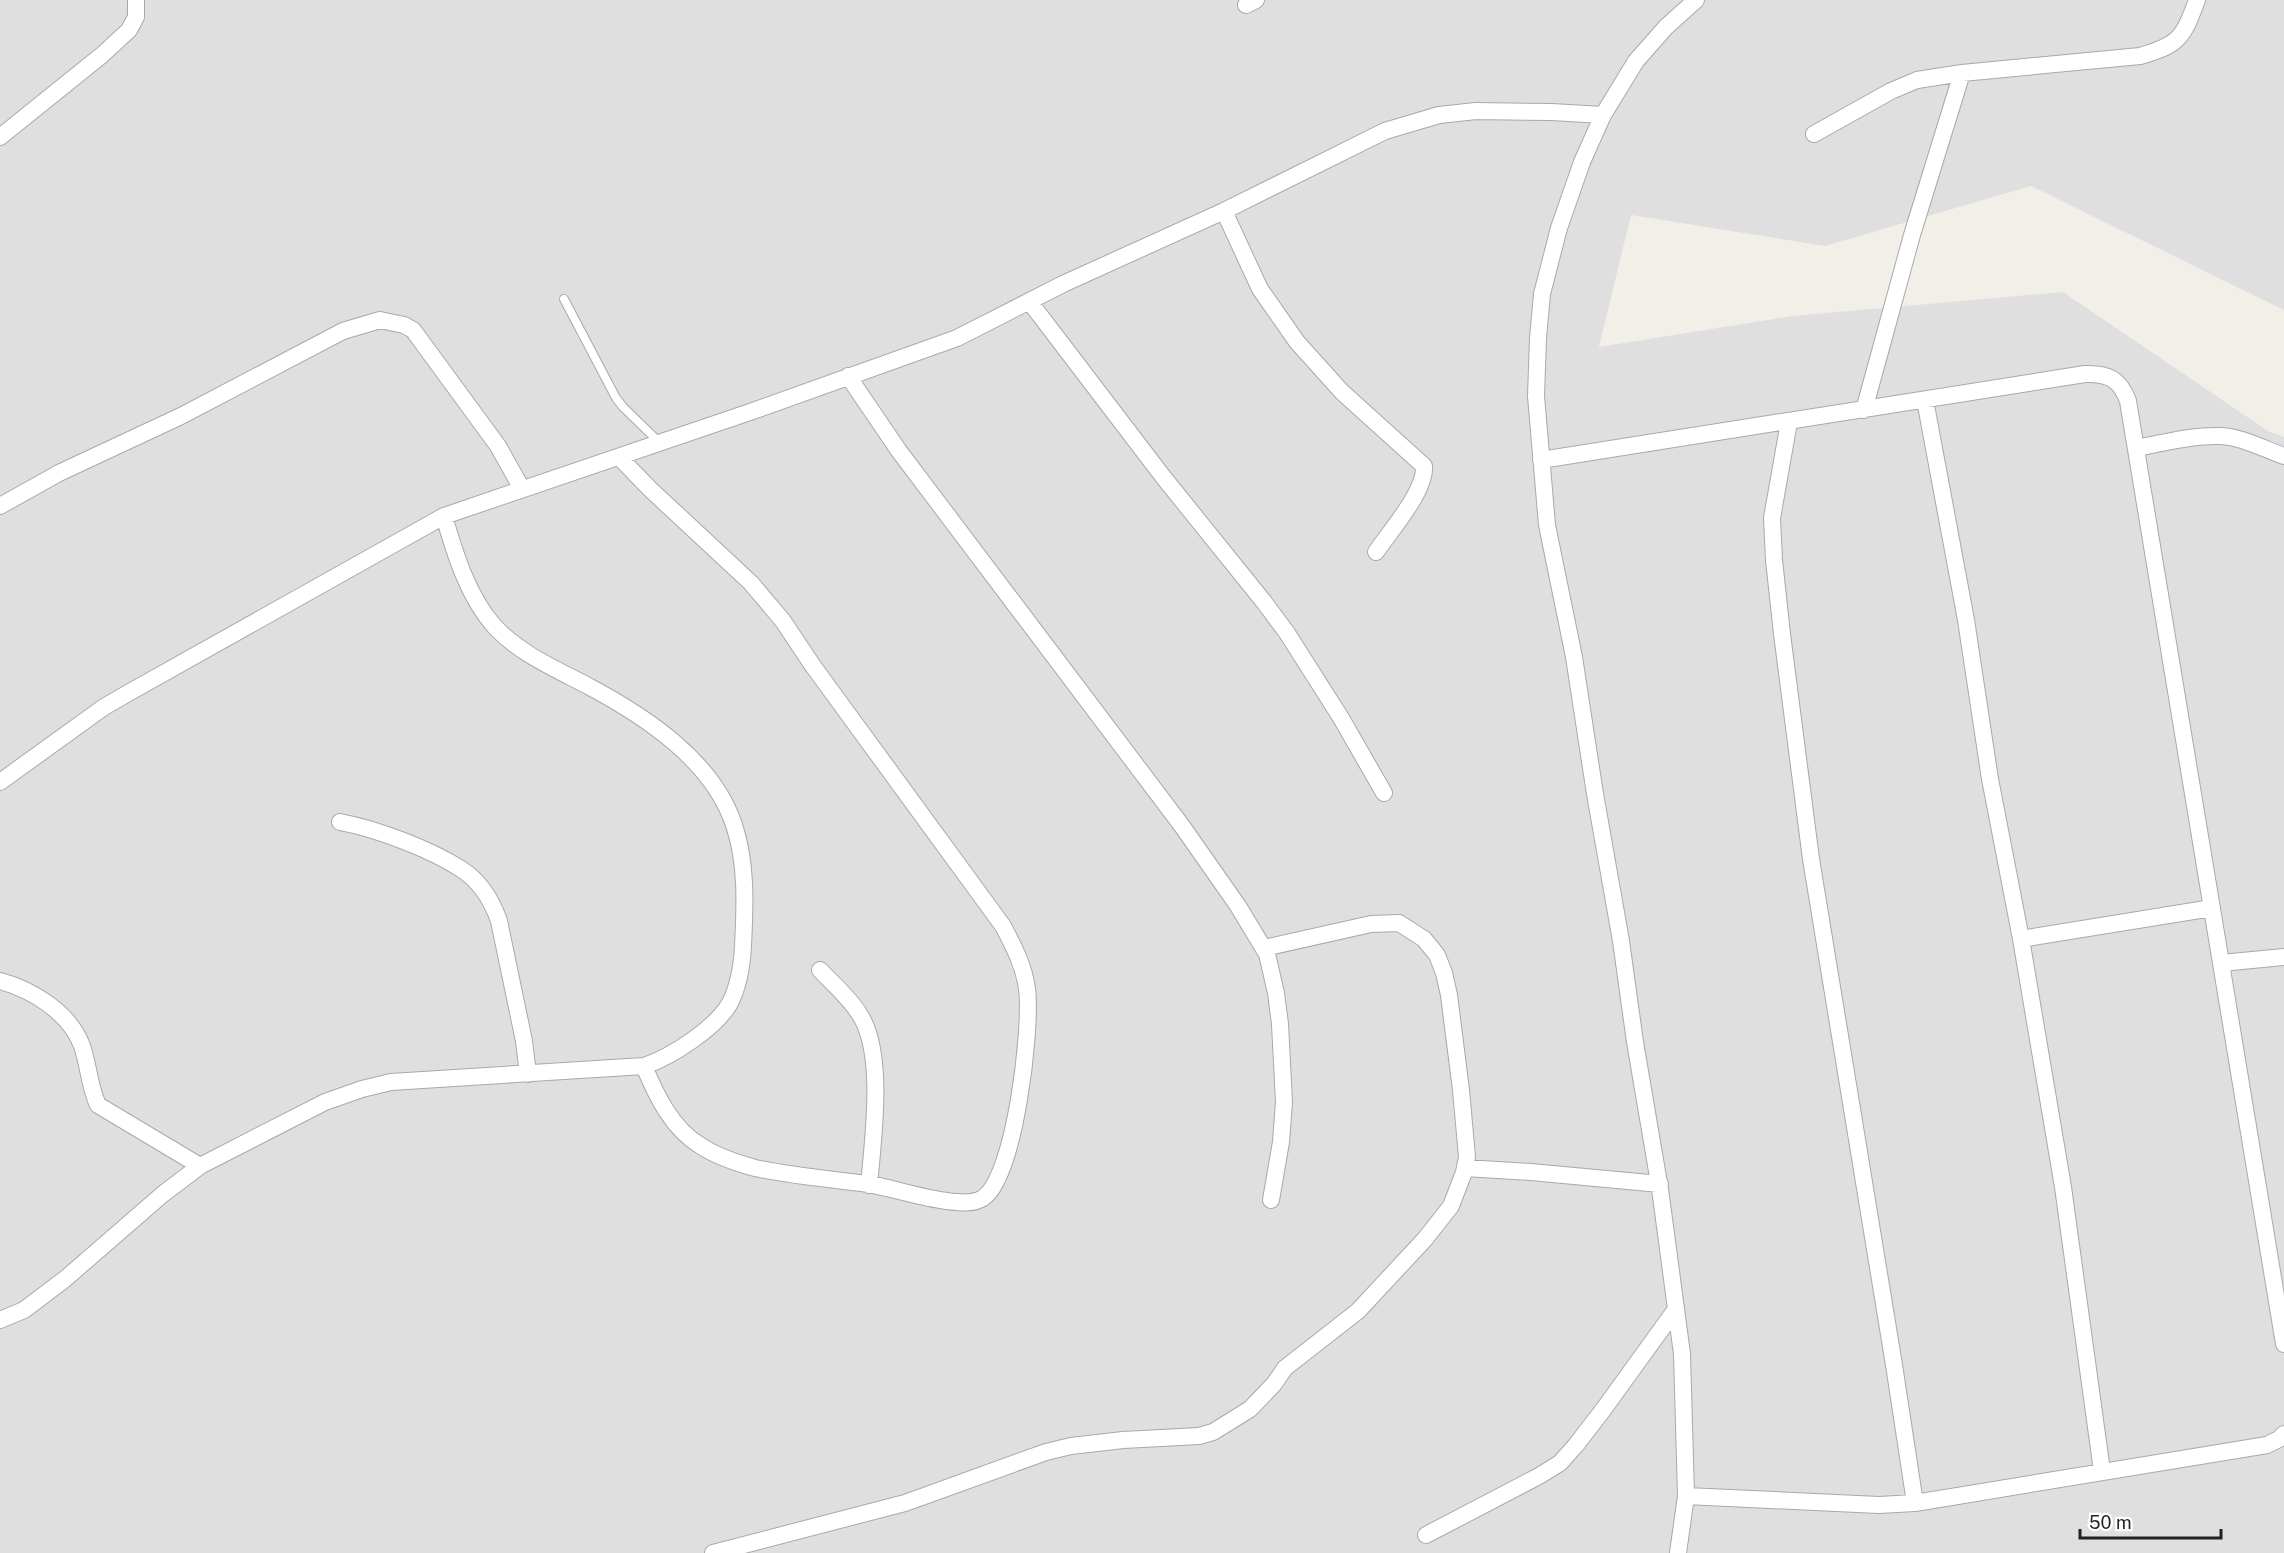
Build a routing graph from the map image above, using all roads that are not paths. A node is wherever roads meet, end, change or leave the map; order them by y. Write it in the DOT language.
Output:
graph roads {
  1 [pos="136,0"];
  2 [pos="1696,0"];
  3 [pos="2197,0"];
  4 [pos="1962,73"];
  5 [pos="1603,115"];
  6 [pos="1814,134"];
  7 [pos="0,136"];
  8 [pos="1224,211"];
  9 [pos="564,299"];
  10 [pos="1029,301"];
  11 [pos="848,375"];
  12 [pos="1925,400"];
  13 [pos="1864,410"];
  14 [pos="1789,422"];
  15 [pos="660,443"];
  16 [pos="2136,448"];
  17 [pos="2284,456"];
  18 [pos="619,457"];
  19 [pos="1541,460"];
  20 [pos="522,489"];
  21 [pos="0,506"];
  22 [pos="444,516"];
  23 [pos="1376,552"];
  24 [pos="0,782"];
  25 [pos="1384,793"];
  26 [pos="340,822"];
  27 [pos="2212,908"];
  28 [pos="2021,939"];
  29 [pos="1264,948"];
  30 [pos="2284,957"];
  31 [pos="2221,963"];
  32 [pos="820,970"];
  33 [pos="0,981"];
  34 [pos="644,1066"];
  35 [pos="528,1074"];
  36 [pos="200,1166"];
  37 [pos="1465,1168"];
  38 [pos="1660,1184"];
  39 [pos="869,1185"];
  40 [pos="1271,1200"];
  41 [pos="1676,1309"];
  42 [pos="0,1320"];
  43 [pos="2284,1344"];
  44 [pos="2284,1434"];
  45 [pos="2102,1471"];
  46 [pos="1686,1496"];
  47 [pos="1915,1503"];
  48 [pos="1426,1535"];
  49 [pos="713,1553"];
  50 [pos="1678,1553"];
  1 -- 7 [label="street"];
  2 -- 5 [label="street"];
  3 -- 4 [label="street"];
  4 -- 6 [label="street"];
  4 -- 13 [label="street"];
  5 -- 8 [label="street"];
  5 -- 19 [label="street"];
  8 -- 10 [label="street"];
  8 -- 23 [label="street"];
  9 -- 15 [label="lane"];
  10 -- 11 [label="street"];
  10 -- 25 [label="street"];
  11 -- 15 [label="street"];
  11 -- 29 [label="street"];
  12 -- 13 [label="street"];
  12 -- 16 [label="street"];
  12 -- 28 [label="street"];
  13 -- 14 [label="street"];
  14 -- 19 [label="street"];
  14 -- 47 [label="street"];
  15 -- 18 [label="street"];
  16 -- 17 [label="street"];
  16 -- 27 [label="street"];
  18 -- 20 [label="street"];
  18 -- 39 [label="street"];
  19 -- 38 [label="street"];
  20 -- 21 [label="street"];
  20 -- 22 [label="street"];
  22 -- 24 [label="street"];
  22 -- 34 [label="street"];
  26 -- 35 [label="street"];
  27 -- 28 [label="street"];
  27 -- 31 [label="street"];
  28 -- 45 [label="street"];
  29 -- 37 [label="street"];
  29 -- 40 [label="street"];
  30 -- 31 [label="street"];
  31 -- 43 [label="street"];
  32 -- 39 [label="street"];
  33 -- 36 [label="street"];
  34 -- 35 [label="street"];
  34 -- 39 [label="street"];
  35 -- 36 [label="street"];
  36 -- 42 [label="street"];
  37 -- 38 [label="street"];
  37 -- 49 [label="street"];
  38 -- 41 [label="street"];
  41 -- 46 [label="street"];
  41 -- 48 [label="street"];
  44 -- 45 [label="street"];
  45 -- 47 [label="street"];
  46 -- 47 [label="street"];
  46 -- 50 [label="street"];
}
